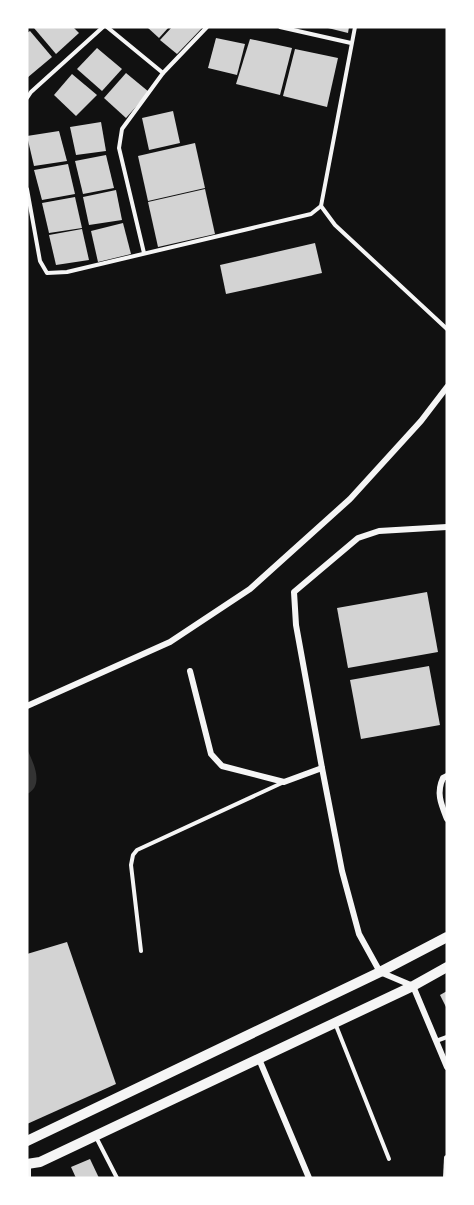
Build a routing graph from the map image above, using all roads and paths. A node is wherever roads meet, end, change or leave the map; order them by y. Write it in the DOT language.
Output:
graph roads {
  1 [pos="105,27"];
  2 [pos="207,27"];
  3 [pos="280,27"];
  4 [pos="355,27"];
  5 [pos="351,43"];
  6 [pos="163,73"];
  7 [pos="27,98"];
  8 [pos="27,189"];
  9 [pos="321,206"];
  10 [pos="144,253"];
  11 [pos="447,329"];
  12 [pos="447,387"];
  13 [pos="447,527"];
  14 [pos="190,671"];
  15 [pos="27,706"];
  16 [pos="322,768"];
  17 [pos="447,776"];
  18 [pos="284,782"];
  19 [pos="447,819"];
  20 [pos="447,937"];
  21 [pos="141,951"];
  22 [pos="447,967"];
  23 [pos="380,972"];
  24 [pos="412,986"];
  25 [pos="334,1023"];
  26 [pos="447,1037"];
  27 [pos="436,1041"];
  28 [pos="259,1059"];
  29 [pos="447,1067"];
  30 [pos="95,1136"];
  31 [pos="27,1141"];
  32 [pos="447,1158"];
  33 [pos="389,1159"];
  34 [pos="27,1164"];
  35 [pos="28,1178"];
  36 [pos="117,1178"];
  37 [pos="309,1178"];
  38 [pos="446,1178"];
  1 -- 6 [label="lane"];
  1 -- 7 [label="lane"];
  2 -- 6 [label="lane"];
  3 -- 5 [label="lane"];
  4 -- 5 [label="lane"];
  5 -- 9 [label="lane"];
  6 -- 10 [label="lane"];
  8 -- 10 [label="lane"];
  9 -- 10 [label="lane"];
  9 -- 11 [label="lane"];
  12 -- 15 [label="street"];
  13 -- 16 [label="street"];
  14 -- 18 [label="street"];
  16 -- 18 [label="street"];
  16 -- 23 [label="street"];
  17 -- 19 [label="street"];
  18 -- 21 [label="lane"];
  20 -- 23 [label="main road"];
  22 -- 24 [label="main road"];
  23 -- 24 [label="street"];
  23 -- 31 [label="main road"];
  24 -- 25 [label="main road"];
  24 -- 27 [label="street"];
  25 -- 28 [label="main road"];
  25 -- 33 [label="lane"];
  26 -- 27 [label="lane"];
  27 -- 29 [label="street"];
  28 -- 30 [label="main road"];
  28 -- 37 [label="street"];
  30 -- 34 [label="main road"];
  30 -- 36 [label="lane"];
  32 -- 38 [label="street"];
  34 -- 35 [label="street"];
}
